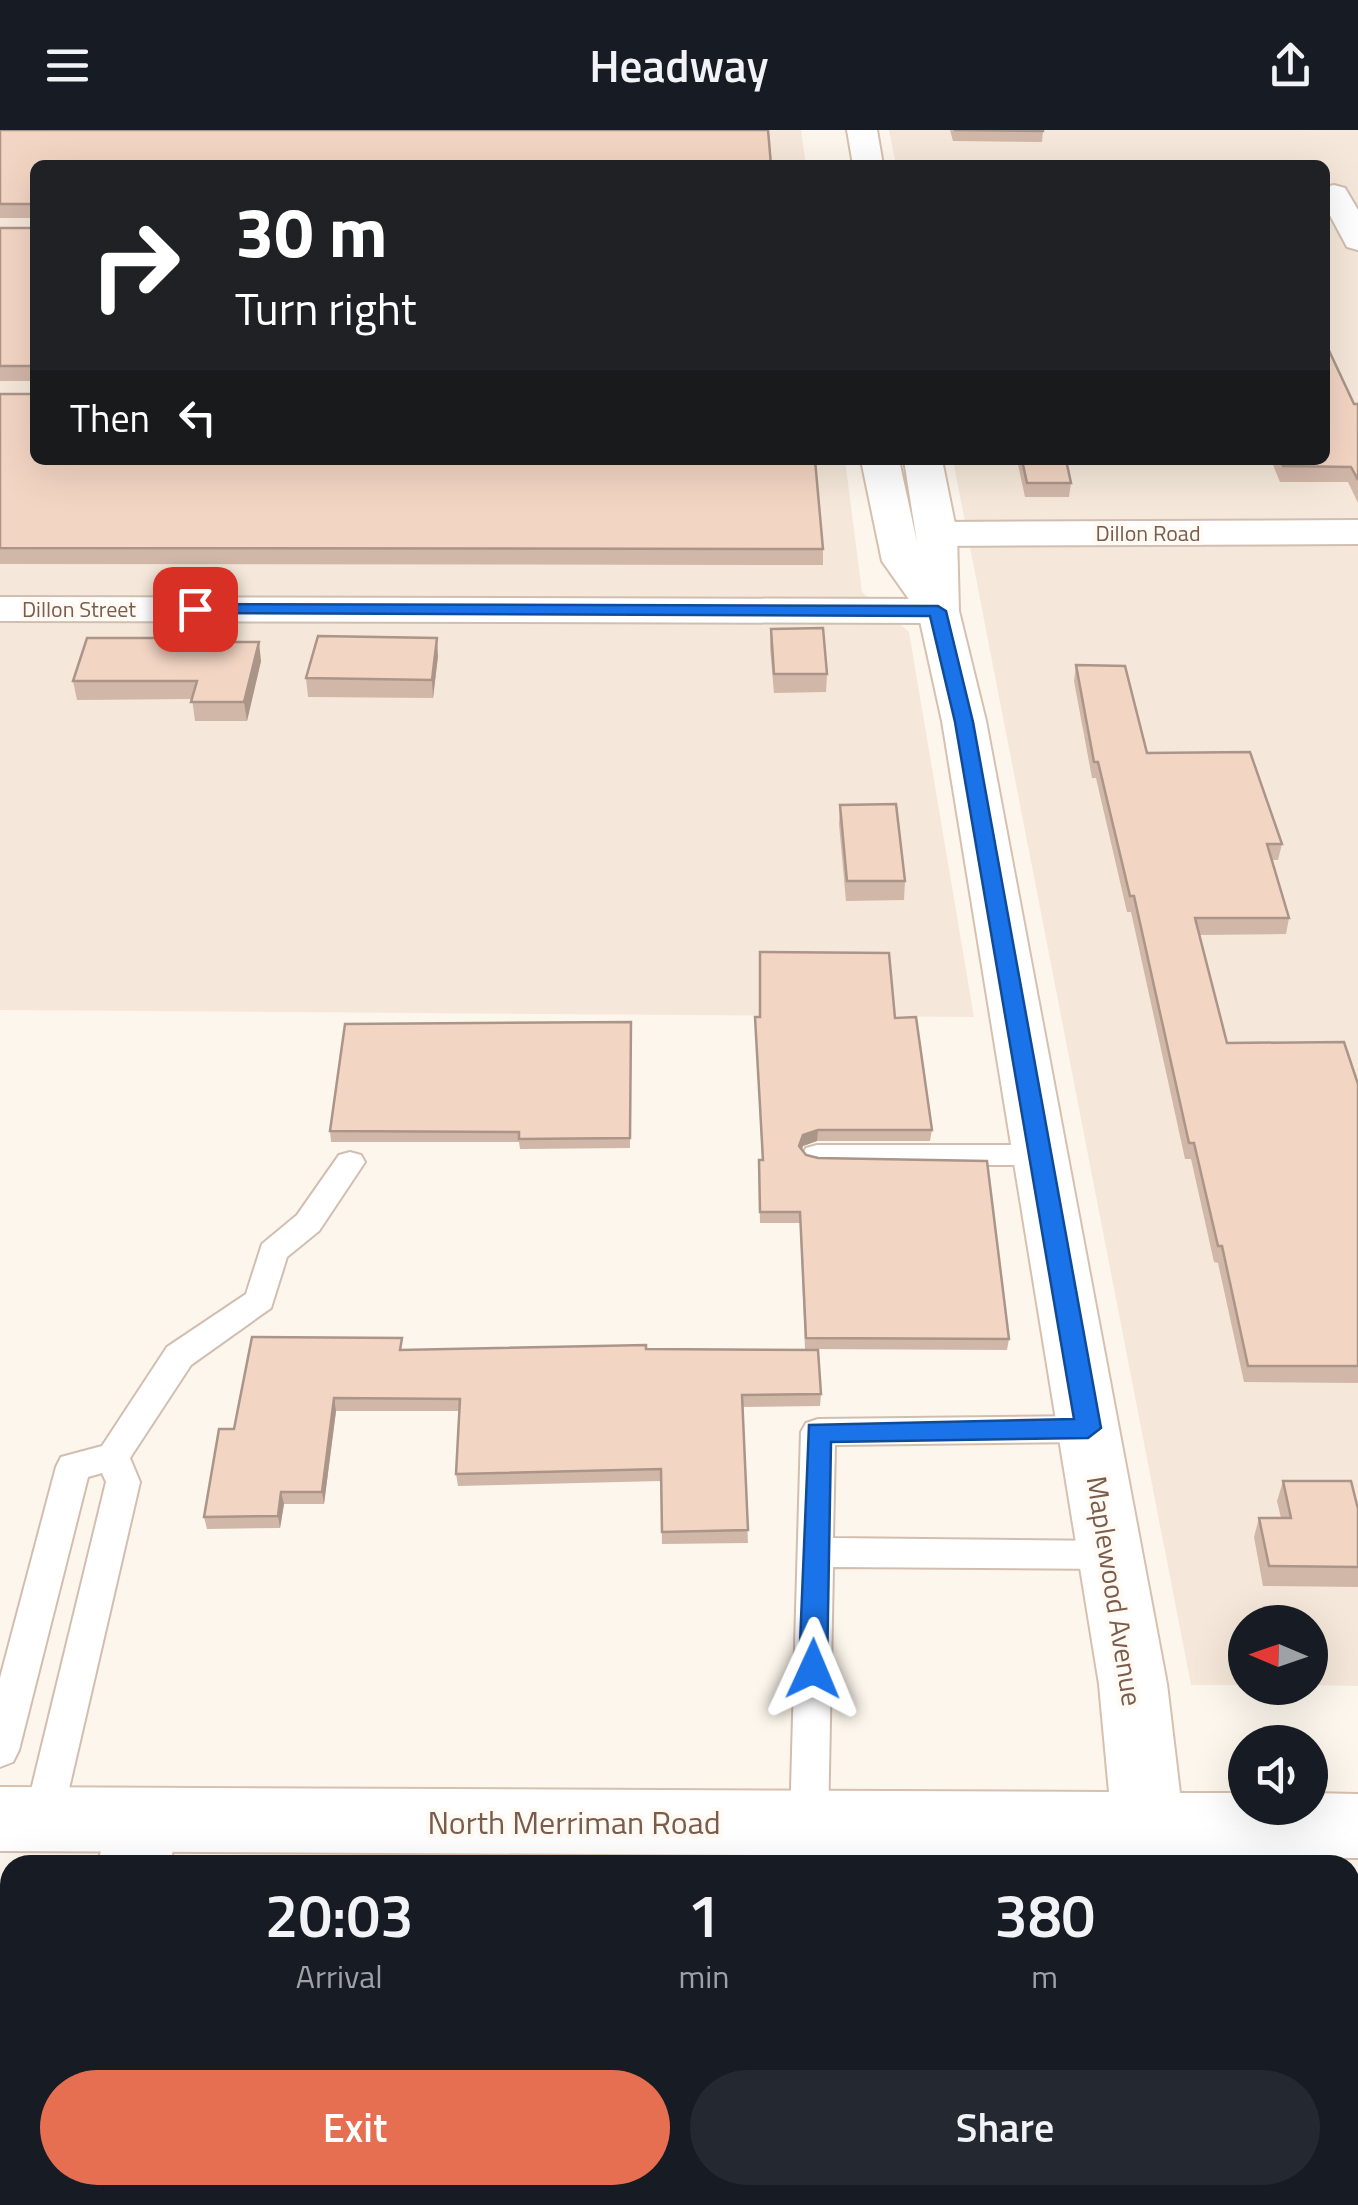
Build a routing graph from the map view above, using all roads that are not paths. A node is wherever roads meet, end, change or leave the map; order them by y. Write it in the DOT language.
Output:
graph roads {
  1 [pos="862,130"];
  2 [pos="867,160"];
  3 [pos="1334,194"];
  4 [pos="1358,240"];
  5 [pos="881,465"];
  6 [pos="924,465"];
  7 [pos="1358,532"];
  8 [pos="937,534"];
  9 [pos="0,609"];
  10 [pos="938,611"];
  11 [pos="817,1155"];
  12 [pos="1040,1155"];
  13 [pos="350,1162"];
  14 [pos="1088,1428"];
  15 [pos="113,1456"];
  16 [pos="815,1552"];
  17 [pos="1110,1555"];
  18 [pos="0,1750"];
  19 [pos="22,1819"];
  20 [pos="809,1824"];
  21 [pos="1358,1826"];
  22 [pos="138,1842"];
  23 [pos="1151,1845"];
  1 -- 2 [label="street"];
  3 -- 4 [label="street"];
  5 -- 10 [label="street, Maplewood Avenue"];
  6 -- 8 [label="street, Maplewood Avenue"];
  7 -- 8 [label="street, Dillon Road"];
  8 -- 10 [label="street, Maplewood Avenue"];
  9 -- 10 [label="street, Dillon Street"];
  10 -- 12 [label="street, Maplewood Avenue"];
  11 -- 12 [label="lane"];
  12 -- 14 [label="street, Maplewood Avenue"];
  13 -- 15 [label="lane"];
  14 -- 16 [label="lane"];
  14 -- 17 [label="street, Maplewood Avenue"];
  15 -- 18 [label="lane"];
  15 -- 19 [label="lane"];
  16 -- 17 [label="lane"];
  16 -- 20 [label="lane"];
  17 -- 23 [label="street, Maplewood Avenue"];
  19 -- 22 [label="street, North Merriman Road"];
  20 -- 22 [label="street, North Merriman Road"];
  20 -- 23 [label="street, North Merriman Road"];
  21 -- 23 [label="street, North Merriman Road"];
}
